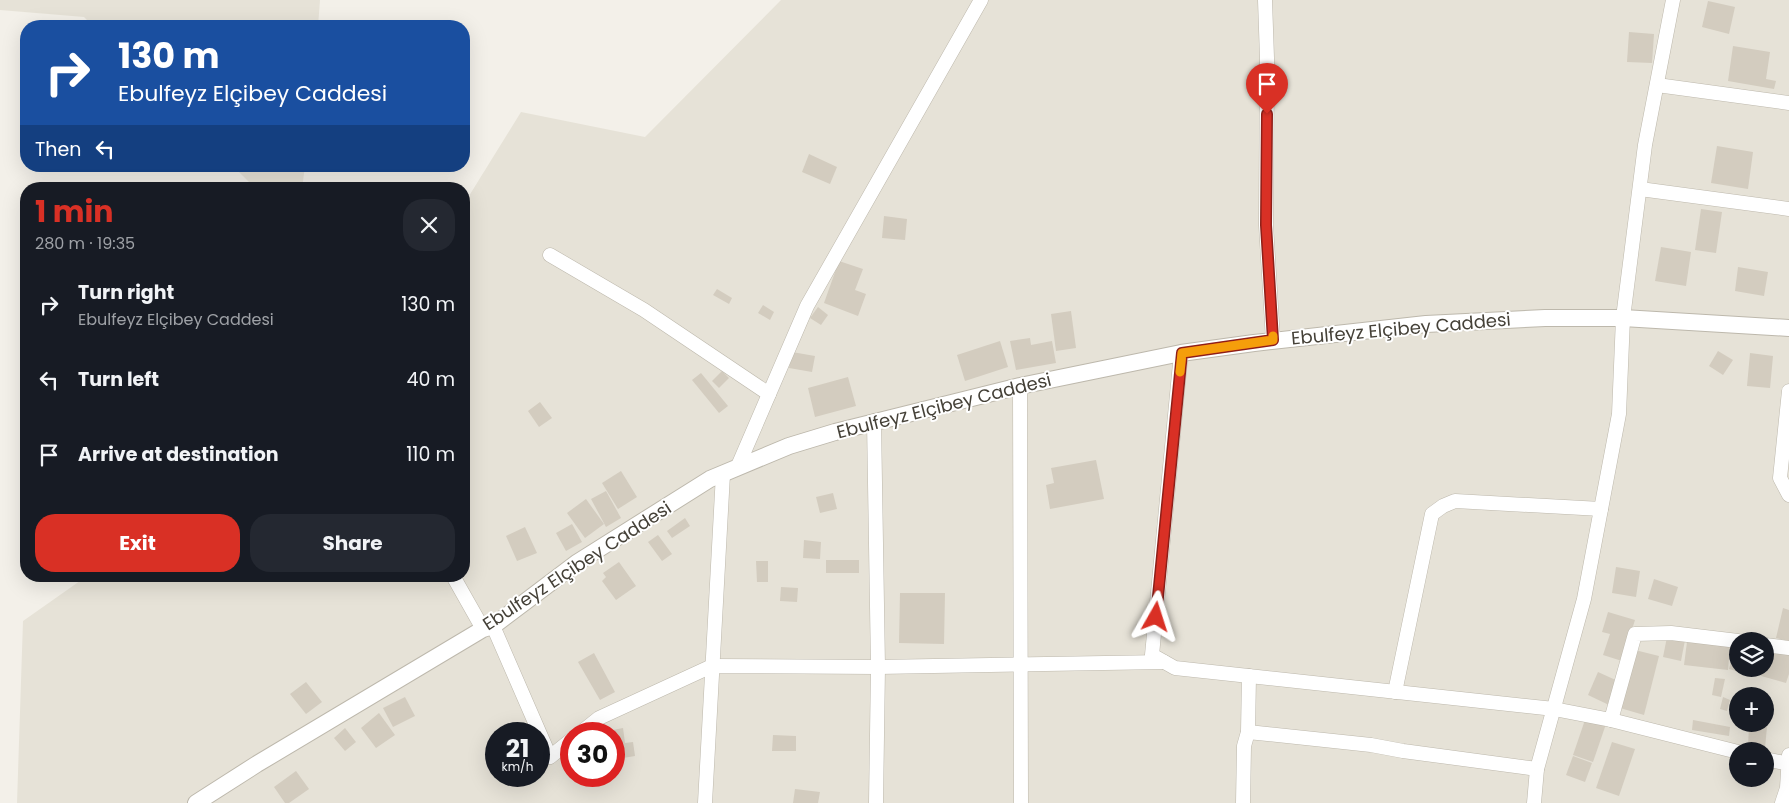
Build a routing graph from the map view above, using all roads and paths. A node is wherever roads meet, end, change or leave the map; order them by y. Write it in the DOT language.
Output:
graph roads {
  1 [pos="981,0"];
  2 [pos="1265,0"];
  3 [pos="1673,0"];
  4 [pos="1657,85"];
  5 [pos="1789,103"];
  6 [pos="1640,189"];
  7 [pos="1789,209"];
  8 [pos="550,255"];
  9 [pos="1623,318"];
  10 [pos="1789,328"];
  11 [pos="1273,340"];
  12 [pos="1182,353"];
  13 [pos="1020,386"];
  14 [pos="1789,392"];
  15 [pos="769,394"];
  16 [pos="874,422"];
  17 [pos="738,466"];
  18 [pos="724,474"];
  19 [pos="1789,494"];
  20 [pos="1601,509"];
  21 [pos="457,582"];
  22 [pos="488,627"];
  23 [pos="1729,640"];
  24 [pos="1774,646"];
  25 [pos="1789,648"];
  26 [pos="1165,662"];
  27 [pos="1022,664"];
  28 [pos="712,666"];
  29 [pos="878,667"];
  30 [pos="1249,676"];
  31 [pos="1395,692"];
  32 [pos="1554,709"];
  33 [pos="1611,720"];
  34 [pos="594,722"];
  35 [pos="1248,732"];
  36 [pos="560,749"];
  37 [pos="1729,750"];
  38 [pos="1774,760"];
  39 [pos="1789,761"];
  40 [pos="1537,769"];
  41 [pos="196,803"];
  42 [pos="705,803"];
  43 [pos="876,803"];
  44 [pos="1021,803"];
  45 [pos="1243,803"];
  46 [pos="1534,803"];
  47 [pos="1782,803"];
  1 -- 15 [label="street"];
  2 -- 11 [label="street"];
  3 -- 4 [label="street"];
  4 -- 5 [label="street"];
  4 -- 6 [label="street"];
  6 -- 7 [label="street"];
  6 -- 9 [label="street"];
  8 -- 15 [label="street"];
  9 -- 10 [label="street, Ebulfeyz Elçibey Caddesi"];
  9 -- 11 [label="street, Ebulfeyz Elçibey Caddesi"];
  9 -- 20 [label="street"];
  11 -- 12 [label="street, Ebulfeyz Elçibey Caddesi"];
  12 -- 13 [label="street, Ebulfeyz Elçibey Caddesi"];
  12 -- 26 [label="street"];
  13 -- 16 [label="street, Ebulfeyz Elçibey Caddesi"];
  13 -- 27 [label="street"];
  14 -- 19 [label="street"];
  15 -- 17 [label="street"];
  16 -- 17 [label="street, Ebulfeyz Elçibey Caddesi"];
  16 -- 29 [label="street"];
  17 -- 18 [label="street, Ebulfeyz Elçibey Caddesi"];
  18 -- 22 [label="street, Ebulfeyz Elçibey Caddesi"];
  18 -- 28 [label="street"];
  20 -- 31 [label="street"];
  20 -- 32 [label="street"];
  21 -- 22 [label="street"];
  22 -- 36 [label="street"];
  22 -- 41 [label="street, Ebulfeyz Elçibey Caddesi"];
  23 -- 33 [label="street"];
  24 -- 25 [label="street"];
  26 -- 27 [label="street"];
  26 -- 30 [label="street"];
  27 -- 29 [label="street"];
  27 -- 44 [label="street"];
  28 -- 29 [label="street"];
  28 -- 34 [label="street"];
  28 -- 42 [label="street"];
  29 -- 43 [label="street"];
  30 -- 31 [label="street"];
  30 -- 35 [label="street"];
  31 -- 32 [label="street"];
  32 -- 33 [label="street"];
  32 -- 40 [label="street"];
  33 -- 37 [label="street"];
  35 -- 40 [label="street"];
  35 -- 45 [label="street"];
  38 -- 39 [label="street"];
  39 -- 47 [label="street"];
  40 -- 46 [label="street"];
}
